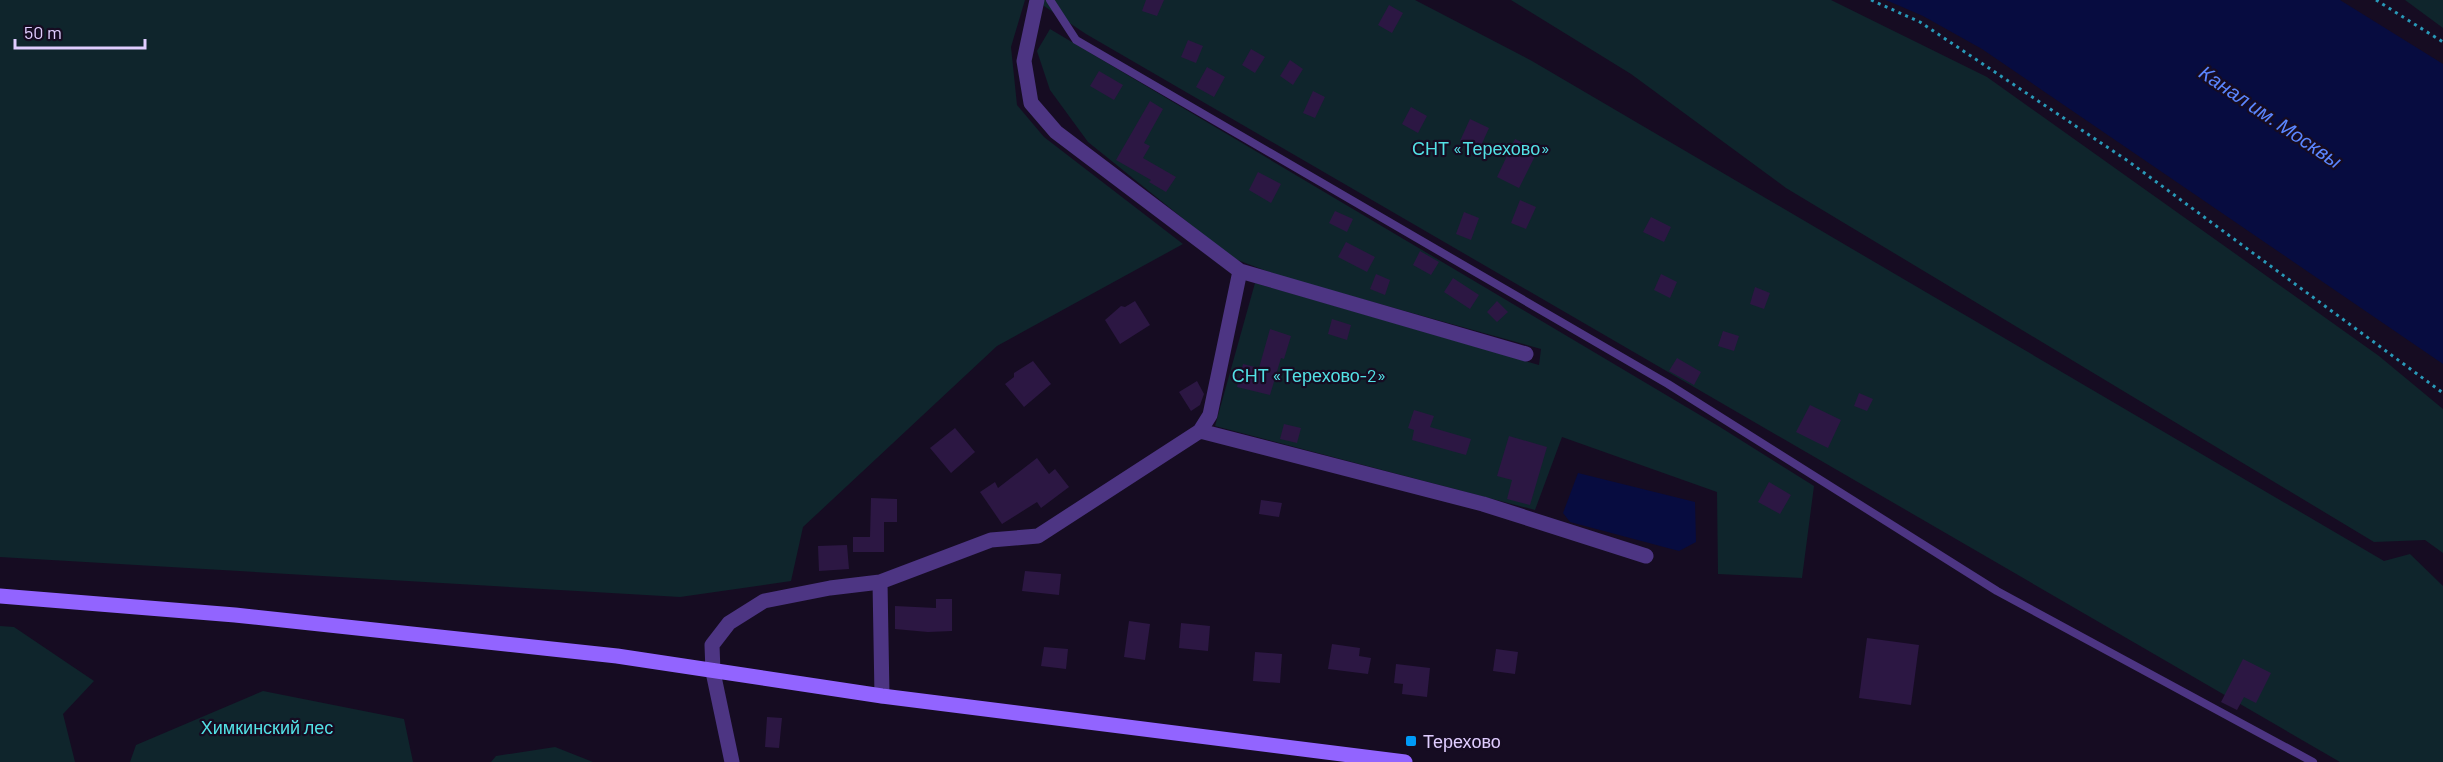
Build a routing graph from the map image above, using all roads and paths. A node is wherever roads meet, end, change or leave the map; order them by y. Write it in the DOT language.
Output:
graph roads {
  1 [pos="1037,0"];
  2 [pos="1050,0"];
  3 [pos="1871,0"];
  4 [pos="2376,0"];
  5 [pos="2443,42"];
  6 [pos="1240,271"];
  7 [pos="1527,354"];
  8 [pos="2443,393"];
  9 [pos="1200,431"];
  10 [pos="1647,556"];
  11 [pos="880,582"];
  12 [pos="0,596"];
  13 [pos="712,672"];
  14 [pos="882,696"];
  15 [pos="732,762"];
  16 [pos="1405,762"];
  17 [pos="2313,762"];
  1 -- 6 [label="street"];
  2 -- 17 [label="lane"];
  3 -- 8 [label="path"];
  4 -- 5 [label="path"];
  6 -- 7 [label="street"];
  6 -- 9 [label="street"];
  9 -- 10 [label="street"];
  9 -- 11 [label="street"];
  11 -- 13 [label="street"];
  11 -- 14 [label="street"];
  12 -- 13 [label="main road"];
  13 -- 14 [label="main road"];
  13 -- 15 [label="street"];
  14 -- 16 [label="main road"];
}
